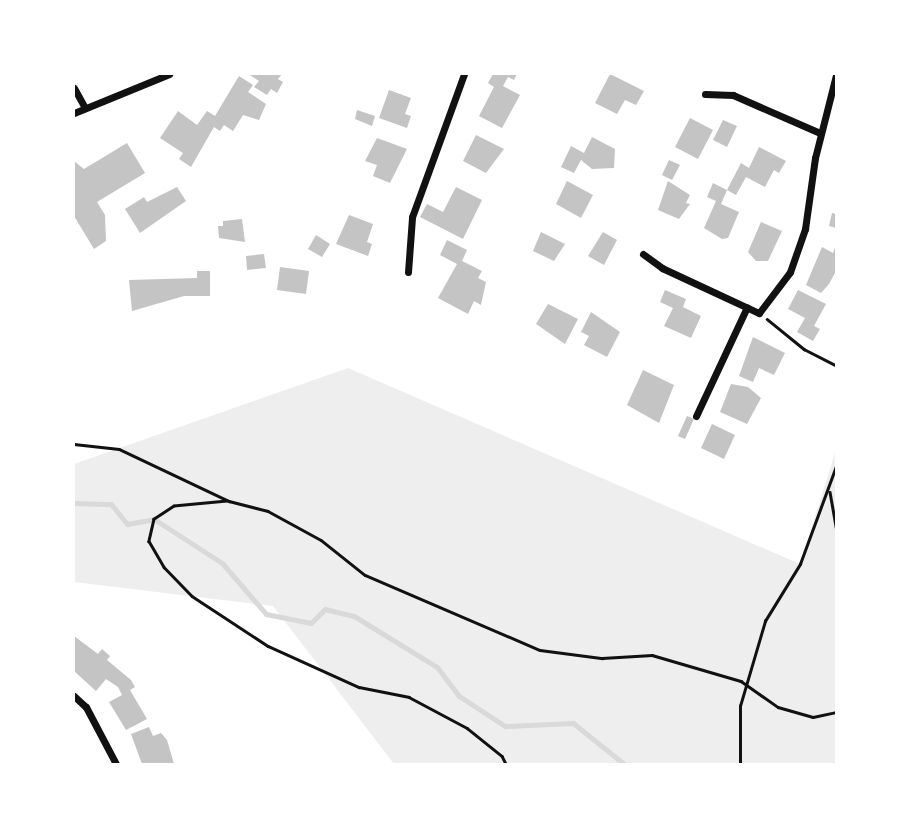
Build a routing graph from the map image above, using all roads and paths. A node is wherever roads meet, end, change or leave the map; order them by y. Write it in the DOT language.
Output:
graph roads {
  1 [pos="169,74"];
  2 [pos="464,74"];
  3 [pos="836,75"];
  4 [pos="74,88"];
  5 [pos="705,94"];
  6 [pos="85,108"];
  7 [pos="74,113"];
  8 [pos="820,133"];
  9 [pos="643,254"];
  10 [pos="408,272"];
  11 [pos="747,307"];
  12 [pos="759,313"];
  13 [pos="836,366"];
  14 [pos="696,416"];
  15 [pos="74,444"];
  16 [pos="836,466"];
  17 [pos="830,489"];
  18 [pos="229,501"];
  19 [pos="836,527"];
  20 [pos="746,684"];
  21 [pos="74,696"];
  22 [pos="836,712"];
  23 [pos="116,765"];
  24 [pos="506,765"];
  25 [pos="740,765"];
  1 -- 6 [label="street"];
  2 -- 10 [label="street"];
  3 -- 8 [label="street"];
  4 -- 6 [label="street"];
  5 -- 8 [label="street"];
  6 -- 7 [label="street"];
  8 -- 12 [label="street"];
  9 -- 11 [label="street"];
  11 -- 12 [label="street"];
  11 -- 14 [label="street"];
  12 -- 13 [label="path"];
  15 -- 18 [label="path"];
  16 -- 17 [label="path"];
  17 -- 19 [label="path"];
  17 -- 20 [label="path"];
  18 -- 20 [label="path"];
  18 -- 24 [label="path"];
  20 -- 22 [label="path"];
  20 -- 25 [label="path"];
  21 -- 23 [label="street"];
}
